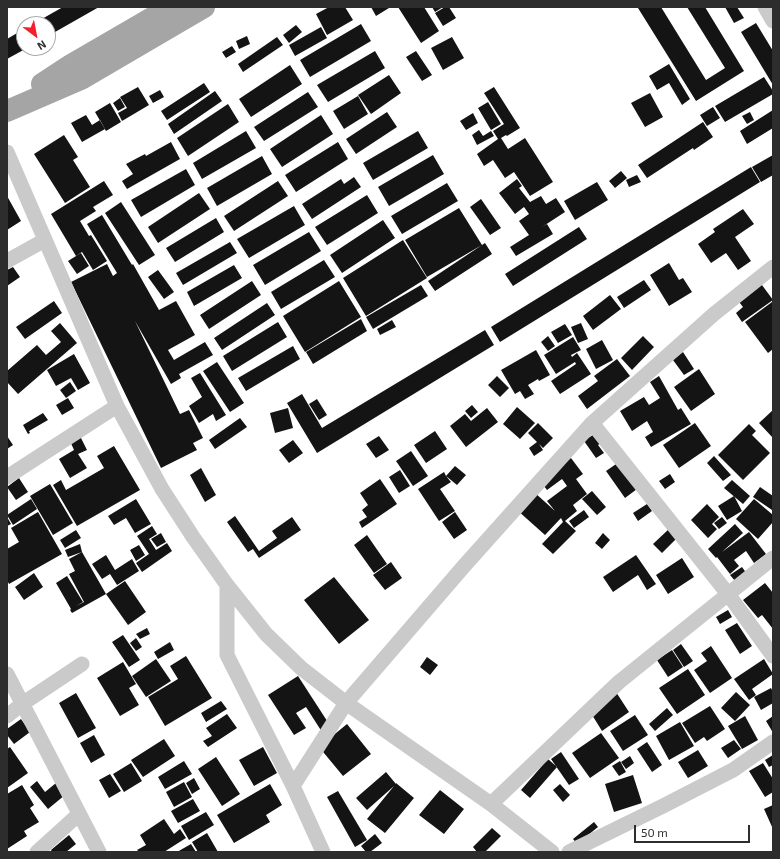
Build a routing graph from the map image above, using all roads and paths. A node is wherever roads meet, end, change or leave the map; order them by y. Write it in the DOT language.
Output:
graph roads {
  1 [pos="171,7"];
  2 [pos="204,7"];
  3 [pos="765,7"];
  4 [pos="773,21"];
  5 [pos="7,107"];
  6 [pos="7,111"];
  7 [pos="7,152"];
  8 [pos="45,240"];
  9 [pos="7,261"];
  10 [pos="773,267"];
  11 [pos="117,406"];
  12 [pos="592,423"];
  13 [pos="7,477"];
  14 [pos="773,558"];
  15 [pos="227,585"];
  16 [pos="728,594"];
  17 [pos="773,656"];
  18 [pos="82,664"];
  19 [pos="7,674"];
  20 [pos="346,703"];
  21 [pos="22,704"];
  22 [pos="7,716"];
  23 [pos="773,742"];
  24 [pos="293,786"];
  25 [pos="491,804"];
  26 [pos="79,814"];
  27 [pos="37,852"];
  28 [pos="99,852"];
  29 [pos="323,852"];
  30 [pos="552,852"];
  31 [pos="569,852"];
  1 -- 5 [label="main road"];
  2 -- 6 [label="main road"];
  3 -- 4 [label="street"];
  7 -- 8 [label="street"];
  8 -- 9 [label="street"];
  8 -- 11 [label="street"];
  10 -- 12 [label="street"];
  11 -- 13 [label="street"];
  11 -- 15 [label="street"];
  12 -- 16 [label="street"];
  12 -- 20 [label="street"];
  14 -- 16 [label="street"];
  15 -- 20 [label="street"];
  15 -- 24 [label="street"];
  16 -- 17 [label="street"];
  16 -- 25 [label="street"];
  18 -- 21 [label="street"];
  19 -- 21 [label="street"];
  20 -- 24 [label="street"];
  20 -- 25 [label="street"];
  21 -- 22 [label="street"];
  21 -- 26 [label="street"];
  23 -- 31 [label="street"];
  24 -- 29 [label="street"];
  25 -- 30 [label="street"];
  26 -- 27 [label="street"];
  26 -- 28 [label="street"];
}
